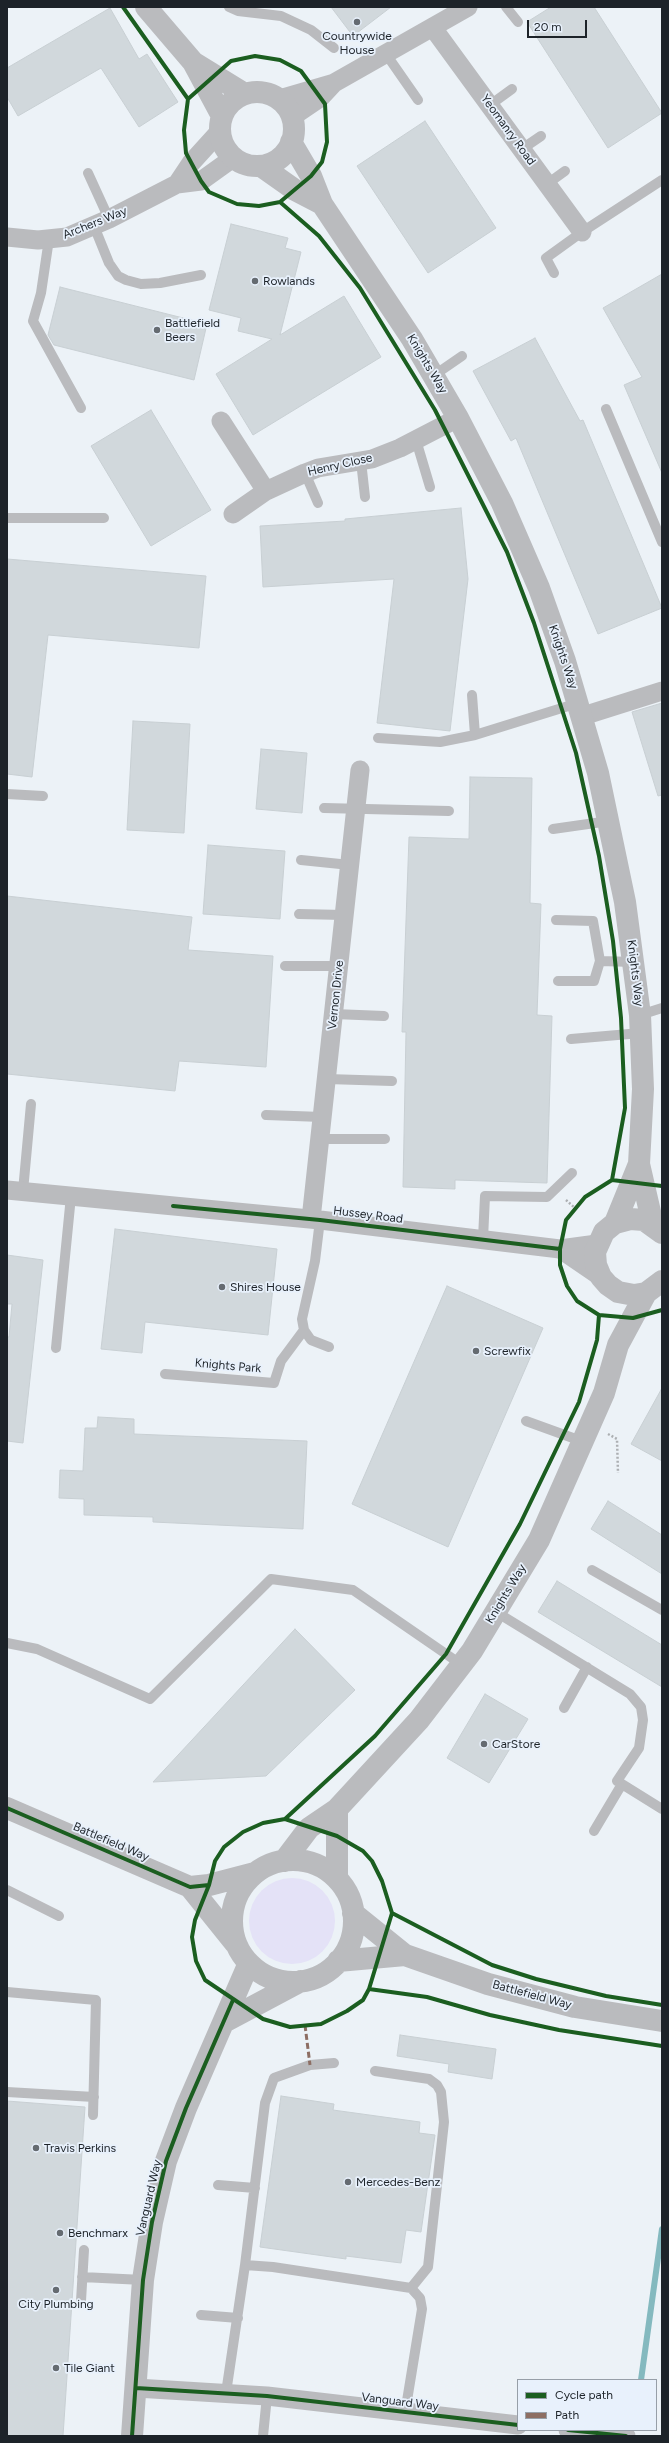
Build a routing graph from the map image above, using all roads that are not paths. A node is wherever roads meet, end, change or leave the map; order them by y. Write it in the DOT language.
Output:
graph roads {
  1 [pos="146,7"];
  2 [pos="230,7"];
  3 [pos="466,7"];
  4 [pos="506,7"];
  5 [pos="518,22"];
  6 [pos="433,28"];
  7 [pos="334,48"];
  8 [pos="386,54"];
  9 [pos="194,62"];
  10 [pos="334,83"];
  11 [pos="512,89"];
  12 [pos="245,94"];
  13 [pos="279,99"];
  14 [pos="418,100"];
  15 [pos="490,105"];
  16 [pos="292,117"];
  17 [pos="221,123"];
  18 [pos="541,136"];
  19 [pos="291,142"];
  20 [pos="522,149"];
  21 [pos="233,158"];
  22 [pos="261,166"];
  23 [pos="565,171"];
  24 [pos="88,173"];
  25 [pos="662,180"];
  26 [pos="177,184"];
  27 [pos="547,184"];
  28 [pos="322,204"];
  29 [pos="102,222"];
  30 [pos="582,232"];
  31 [pos="7,237"];
  32 [pos="49,239"];
  33 [pos="554,273"];
  34 [pos="200,275"];
  35 [pos="462,356"];
  36 [pos="433,376"];
  37 [pos="81,408"];
  38 [pos="606,409"];
  39 [pos="458,418"];
  40 [pos="221,420"];
  41 [pos="416,440"];
  42 [pos="361,461"];
  43 [pos="305,473"];
  44 [pos="430,487"];
  45 [pos="266,491"];
  46 [pos="365,497"];
  47 [pos="318,503"];
  48 [pos="233,514"];
  49 [pos="7,518"];
  50 [pos="104,518"];
  51 [pos="659,525"];
  52 [pos="662,542"];
  53 [pos="662,691"];
  54 [pos="472,695"];
  55 [pos="580,709"];
  56 [pos="475,735"];
  57 [pos="378,738"];
  58 [pos="360,770"];
  59 [pos="7,794"];
  60 [pos="43,796"];
  61 [pos="324,808"];
  62 [pos="356,808"];
  63 [pos="449,811"];
  64 [pos="609,821"];
  65 [pos="553,829"];
  66 [pos="301,860"];
  67 [pos="350,865"];
  68 [pos="299,914"];
  69 [pos="344,915"];
  70 [pos="556,920"];
  71 [pos="600,961"];
  72 [pos="634,962"];
  73 [pos="285,966"];
  74 [pos="339,966"];
  75 [pos="558,981"];
  76 [pos="662,1008"];
  77 [pos="334,1014"];
  78 [pos="384,1016"];
  79 [pos="640,1024"];
  80 [pos="571,1039"];
  81 [pos="327,1079"];
  82 [pos="392,1081"];
  83 [pos="31,1104"];
  84 [pos="266,1115"];
  85 [pos="322,1117"];
  86 [pos="320,1139"];
  87 [pos="385,1139"];
  88 [pos="639,1164"];
  89 [pos="572,1172"];
  90 [pos="15,1190"];
  91 [pos="72,1196"];
  92 [pos="315,1219"];
  93 [pos="616,1223"];
  94 [pos="658,1229"];
  95 [pos="483,1239"];
  96 [pos="597,1244"];
  97 [pos="560,1249"];
  98 [pos="601,1277"];
  99 [pos="654,1287"];
  100 [pos="618,1292"];
  101 [pos="304,1330"];
  102 [pos="618,1345"];
  103 [pos="329,1347"];
  104 [pos="56,1348"];
  105 [pos="164,1374"];
  106 [pos="526,1421"];
  107 [pos="588,1433"];
  108 [pos="592,1570"];
  109 [pos="662,1610"];
  110 [pos="496,1612"];
  111 [pos="7,1643"];
  112 [pos="462,1665"];
  113 [pos="587,1667"];
  114 [pos="564,1708"];
  115 [pos="622,1784"];
  116 [pos="7,1808"];
  117 [pos="337,1809"];
  118 [pos="662,1809"];
  119 [pos="594,1831"];
  120 [pos="284,1861"];
  121 [pos="255,1873"];
  122 [pos="337,1879"];
  123 [pos="190,1887"];
  124 [pos="7,1890"];
  125 [pos="353,1913"];
  126 [pos="59,1916"];
  127 [pos="236,1944"];
  128 [pos="406,1954"];
  129 [pos="338,1961"];
  130 [pos="249,1963"];
  131 [pos="301,1981"];
  132 [pos="7,1992"];
  133 [pos="662,2021"];
  134 [pos="224,2022"];
  135 [pos="334,2063"];
  136 [pos="375,2071"];
  137 [pos="7,2092"];
  138 [pos="94,2097"];
  139 [pos="93,2115"];
  140 [pos="218,2185"];
  141 [pos="255,2188"];
  142 [pos="84,2250"];
  143 [pos="245,2265"];
  144 [pos="82,2277"];
  145 [pos="142,2280"];
  146 [pos="411,2288"];
  147 [pos="81,2301"];
  148 [pos="201,2315"];
  149 [pos="238,2318"];
  150 [pos="136,2388"];
  151 [pos="226,2394"];
  152 [pos="267,2396"];
  153 [pos="405,2413"];
  154 [pos="517,2425"];
  155 [pos="576,2431"];
  156 [pos="132,2436"];
  157 [pos="263,2436"];
  158 [pos="626,2436"];
  1 -- 9 [label="street"];
  2 -- 7 [label="lane"];
  3 -- 6 [label="street"];
  4 -- 5 [label="lane"];
  6 -- 8 [label="street"];
  6 -- 15 [label="street, Yeomanry Road"];
  8 -- 10 [label="street"];
  8 -- 14 [label="lane"];
  9 -- 12 [label="street"];
  9 -- 17 [label="street"];
  10 -- 13 [label="street"];
  10 -- 16 [label="street"];
  11 -- 15 [label="lane"];
  12 -- 13 [label="street"];
  12 -- 17 [label="street"];
  13 -- 16 [label="street"];
  15 -- 20 [label="street, Yeomanry Road"];
  16 -- 19 [label="street"];
  17 -- 21 [label="street"];
  17 -- 26 [label="street, Archers Way"];
  18 -- 20 [label="lane"];
  19 -- 22 [label="street"];
  19 -- 28 [label="street, Knights Way"];
  20 -- 27 [label="street, Yeomanry Road"];
  21 -- 22 [label="street, Knights Way"];
  21 -- 26 [label="street, Archers Way"];
  22 -- 28 [label="street, Knights Way"];
  23 -- 27 [label="lane"];
  24 -- 29 [label="lane"];
  25 -- 30 [label="lane"];
  26 -- 29 [label="street, Archers Way"];
  27 -- 30 [label="street, Yeomanry Road"];
  28 -- 36 [label="street, Knights Way"];
  29 -- 32 [label="street, Archers Way"];
  29 -- 34 [label="lane"];
  30 -- 33 [label="lane"];
  31 -- 32 [label="street, Archers Way"];
  32 -- 37 [label="lane"];
  35 -- 36 [label="lane"];
  36 -- 39 [label="street, Knights Way"];
  38 -- 51 [label="lane"];
  39 -- 41 [label="street, Henry Close"];
  39 -- 55 [label="street, Knights Way"];
  40 -- 45 [label="street"];
  41 -- 42 [label="street, Henry Close"];
  41 -- 44 [label="lane"];
  42 -- 43 [label="street, Henry Close"];
  42 -- 46 [label="lane"];
  43 -- 45 [label="street, Henry Close"];
  43 -- 47 [label="lane"];
  45 -- 48 [label="street, Henry Close"];
  49 -- 50 [label="lane"];
  51 -- 52 [label="lane"];
  53 -- 55 [label="street"];
  54 -- 56 [label="lane"];
  55 -- 56 [label="lane"];
  55 -- 64 [label="street, Knights Way"];
  56 -- 57 [label="lane"];
  58 -- 62 [label="street, Vernon Drive"];
  59 -- 60 [label="lane"];
  61 -- 62 [label="lane"];
  62 -- 63 [label="lane"];
  62 -- 67 [label="street, Vernon Drive"];
  64 -- 65 [label="lane"];
  64 -- 72 [label="street, Knights Way"];
  66 -- 67 [label="lane"];
  67 -- 69 [label="street, Vernon Drive"];
  68 -- 69 [label="lane"];
  69 -- 74 [label="street, Vernon Drive"];
  70 -- 71 [label="lane"];
  71 -- 72 [label="lane"];
  71 -- 75 [label="lane"];
  72 -- 79 [label="street, Knights Way"];
  73 -- 74 [label="lane"];
  74 -- 77 [label="street, Vernon Drive"];
  76 -- 79 [label="lane"];
  77 -- 78 [label="lane"];
  77 -- 81 [label="street, Vernon Drive"];
  79 -- 80 [label="lane"];
  79 -- 88 [label="street, Knights Way"];
  81 -- 82 [label="lane"];
  81 -- 85 [label="street, Vernon Drive"];
  83 -- 90 [label="lane"];
  84 -- 85 [label="lane"];
  85 -- 86 [label="street, Vernon Drive"];
  86 -- 87 [label="lane"];
  86 -- 92 [label="street, Vernon Drive"];
  88 -- 93 [label="street, Knights Way"];
  88 -- 94 [label="street, Knights Way"];
  89 -- 95 [label="lane"];
  90 -- 91 [label="street, Hussey Road"];
  91 -- 92 [label="street, Hussey Road"];
  91 -- 104 [label="lane"];
  92 -- 95 [label="street, Hussey Road"];
  92 -- 101 [label="lane"];
  93 -- 94 [label="street, Knights Way"];
  93 -- 96 [label="street, Knights Way"];
  95 -- 97 [label="street, Hussey Road"];
  96 -- 97 [label="street, Hussey Road"];
  96 -- 98 [label="street"];
  97 -- 98 [label="street, Hussey Road"];
  98 -- 100 [label="street"];
  99 -- 100 [label="street, Knights Way"];
  99 -- 102 [label="street, Knights Way"];
  100 -- 102 [label="street, Knights Way"];
  101 -- 103 [label="lane"];
  101 -- 105 [label="lane, Knights Park"];
  102 -- 107 [label="street, Knights Way"];
  106 -- 107 [label="lane"];
  107 -- 110 [label="street, Knights Way"];
  108 -- 109 [label="lane"];
  110 -- 112 [label="street, Knights Way"];
  110 -- 113 [label="lane"];
  111 -- 112 [label="lane"];
  112 -- 117 [label="street, Knights Way"];
  113 -- 114 [label="lane"];
  113 -- 115 [label="lane"];
  115 -- 118 [label="lane"];
  115 -- 119 [label="lane"];
  116 -- 123 [label="street, Battlefield Way"];
  117 -- 120 [label="street, Knights Way"];
  117 -- 122 [label="street"];
  120 -- 121 [label="street, Battlefield Way"];
  120 -- 122 [label="street, Battlefield Way"];
  121 -- 123 [label="street, Battlefield Way"];
  121 -- 127 [label="street, Battlefield Way"];
  122 -- 125 [label="street, Battlefield Way"];
  123 -- 127 [label="street, Battlefield Way"];
  124 -- 126 [label="lane"];
  125 -- 128 [label="street, Battlefield Way"];
  125 -- 129 [label="street, Battlefield Way"];
  127 -- 130 [label="street, Battlefield Way"];
  128 -- 129 [label="street, Battlefield Way"];
  128 -- 133 [label="street, Battlefield Way"];
  129 -- 131 [label="street, Battlefield Way"];
  130 -- 131 [label="street, Battlefield Way"];
  130 -- 134 [label="street, Vanguard Way"];
  131 -- 134 [label="street"];
  132 -- 138 [label="lane"];
  134 -- 145 [label="street, Vanguard Way"];
  135 -- 141 [label="lane"];
  136 -- 146 [label="lane"];
  137 -- 138 [label="lane"];
  138 -- 139 [label="lane"];
  140 -- 141 [label="lane"];
  141 -- 143 [label="lane"];
  142 -- 144 [label="lane"];
  143 -- 146 [label="lane"];
  143 -- 149 [label="lane"];
  144 -- 145 [label="lane"];
  144 -- 147 [label="lane"];
  145 -- 150 [label="street, Vanguard Way"];
  146 -- 153 [label="lane"];
  148 -- 149 [label="lane"];
  149 -- 151 [label="lane"];
  150 -- 151 [label="street, Vanguard Way"];
  150 -- 156 [label="street, Vanguard Way"];
  151 -- 152 [label="street, Vanguard Way"];
  152 -- 153 [label="street, Vanguard Way"];
  152 -- 157 [label="lane"];
  153 -- 154 [label="street, Vanguard Way"];
  155 -- 158 [label="street"];
}
